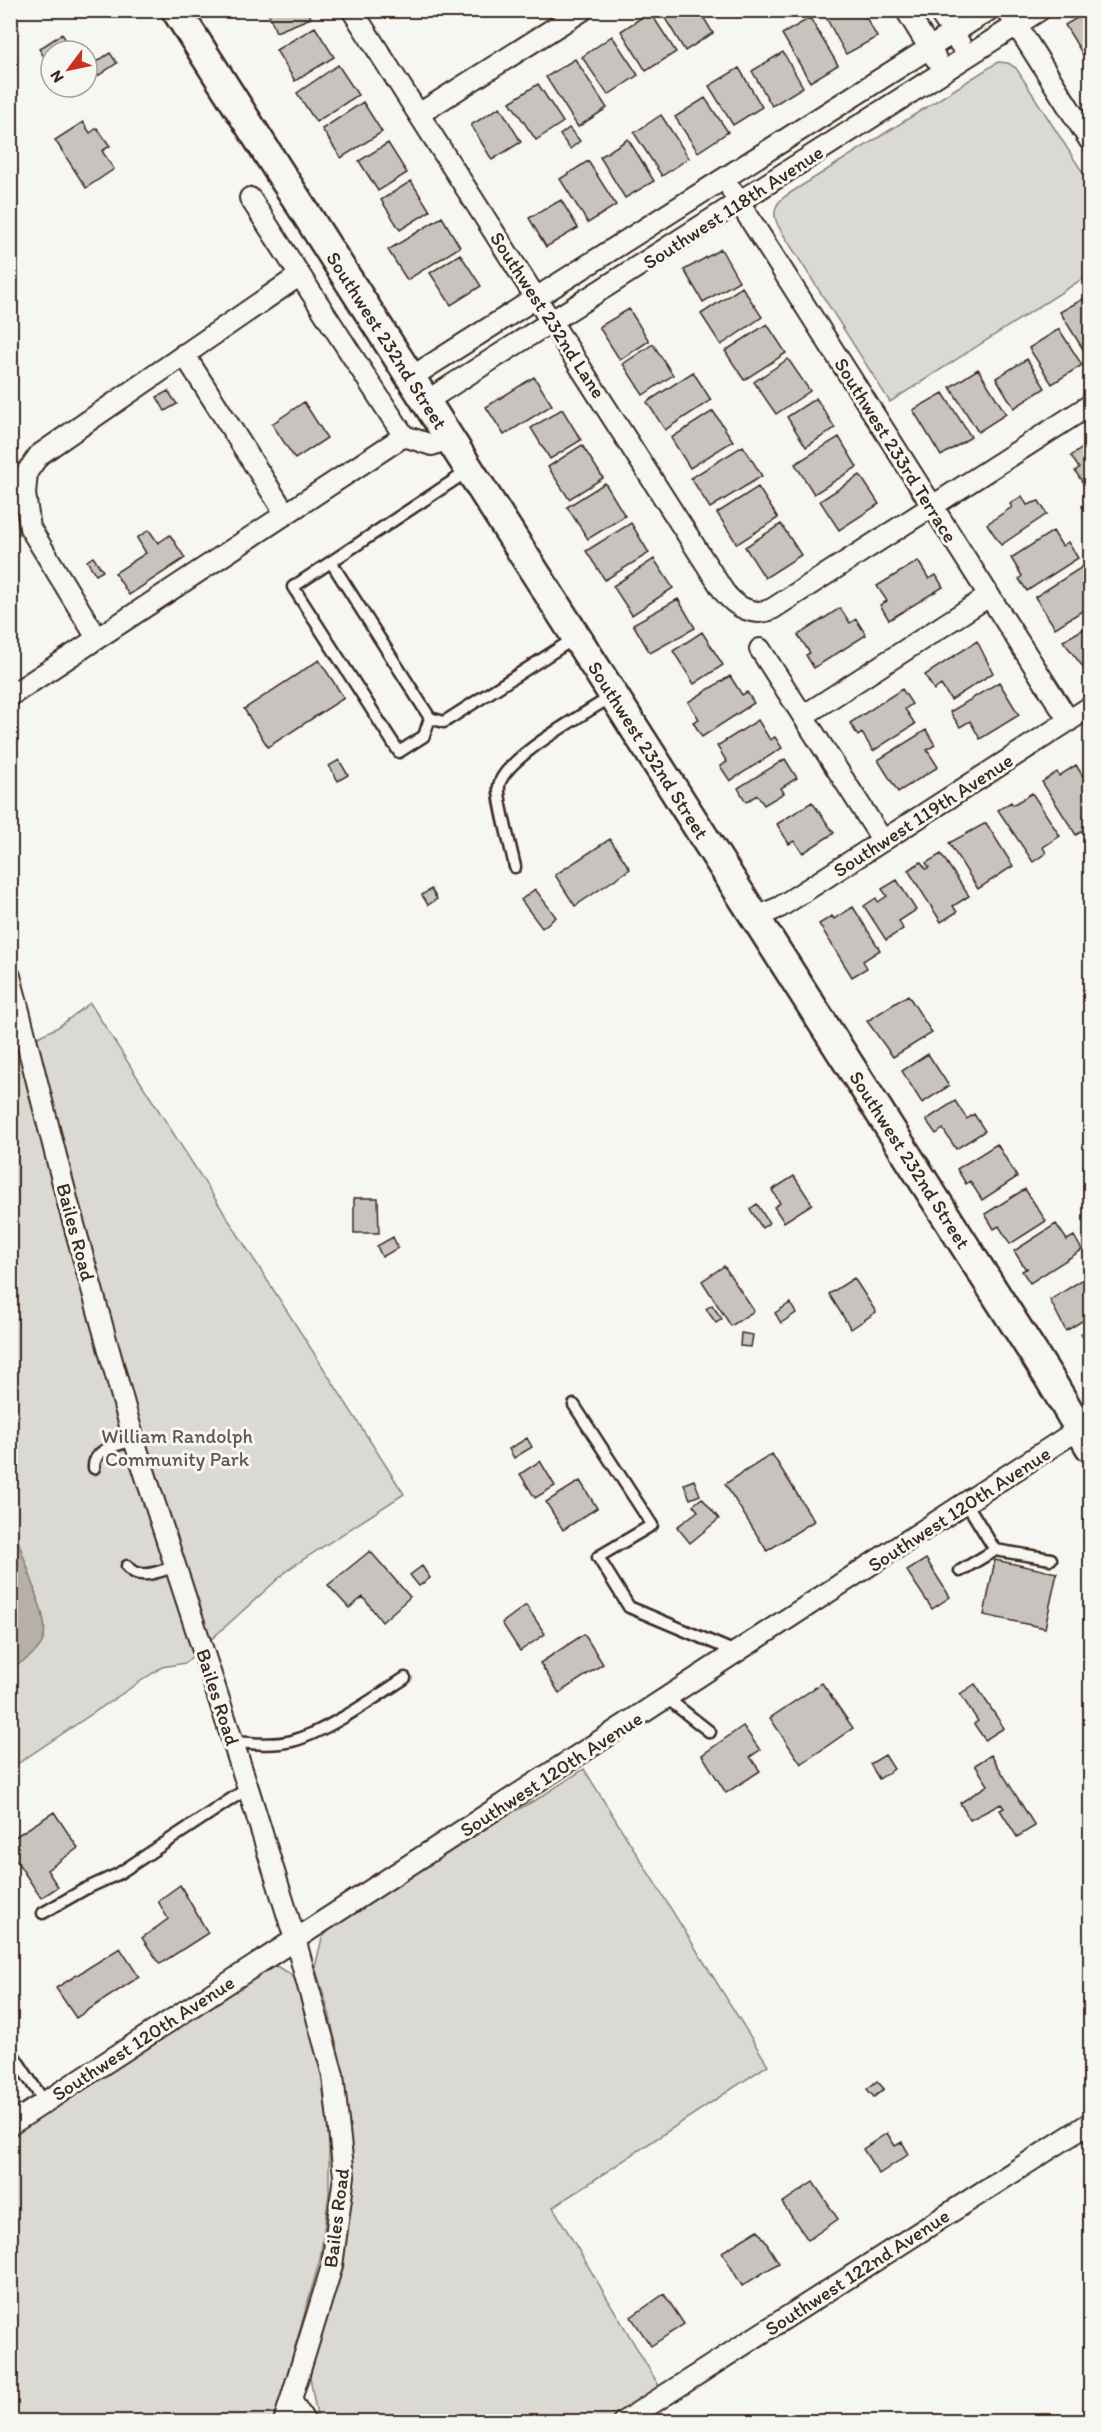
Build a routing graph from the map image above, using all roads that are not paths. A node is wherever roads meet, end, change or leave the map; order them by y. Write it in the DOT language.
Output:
graph roads {
  1 [pos="155,10"];
  2 [pos="176,10"];
  3 [pos="352,10"];
  4 [pos="583,10"];
  5 [pos="906,10"];
  6 [pos="938,10"];
  7 [pos="989,10"];
  8 [pos="1041,10"];
  9 [pos="1012,18"];
  10 [pos="953,33"];
  11 [pos="930,48"];
  12 [pos="203,53"];
  13 [pos="968,56"];
  14 [pos="944,71"];
  15 [pos="419,114"];
  16 [pos="1090,141"];
  17 [pos="724,179"];
  18 [pos="250,198"];
  19 [pos="739,203"];
  20 [pos="300,275"];
  21 [pos="537,297"];
  22 [pos="552,321"];
  23 [pos="184,354"];
  24 [pos="410,378"];
  25 [pos="425,402"];
  26 [pos="1090,405"];
  27 [pos="404,436"];
  28 [pos="448,440"];
  29 [pos="468,471"];
  30 [pos="932,507"];
  31 [pos="285,513"];
  32 [pos="331,562"];
  33 [pos="989,596"];
  34 [pos="97,638"];
  35 [pos="575,638"];
  36 [pos="760,649"];
  37 [pos="10,696"];
  38 [pos="612,696"];
  39 [pos="1090,706"];
  40 [pos="802,716"];
  41 [pos="430,717"];
  42 [pos="1069,721"];
  43 [pos="883,841"];
  44 [pos="515,867"];
  45 [pos="754,918"];
  46 [pos="10,976"];
  47 [pos="574,1405"];
  48 [pos="1087,1433"];
  49 [pos="134,1440"];
  50 [pos="94,1468"];
  51 [pos="967,1504"];
  52 [pos="995,1550"];
  53 [pos="1051,1559"];
  54 [pos="127,1566"];
  55 [pos="176,1566"];
  56 [pos="960,1571"];
  57 [pos="738,1653"];
  58 [pos="405,1678"];
  59 [pos="668,1699"];
  60 [pos="710,1732"];
  61 [pos="232,1742"];
  62 [pos="248,1788"];
  63 [pos="44,1913"];
  64 [pos="295,1939"];
  65 [pos="10,2050"];
  66 [pos="45,2103"];
  67 [pos="1090,2124"];
  68 [pos="10,2125"];
  69 [pos="291,2400"];
  70 [pos="284,2421"];
  71 [pos="305,2421"];
  72 [pos="623,2421"];
  1 -- 12 [label="street, Southwest 232nd Street"];
  2 -- 12 [label="street, Southwest 232nd Street"];
  3 -- 15 [label="street, Southwest 232nd Lane"];
  4 -- 15 [label="street"];
  5 -- 11 [label="street"];
  6 -- 10 [label="street"];
  7 -- 10 [label="street, Southwest 118th Avenue"];
  8 -- 9 [label="street, Southwest 118th Avenue"];
  9 -- 13 [label="street, Southwest 118th Avenue"];
  9 -- 16 [label="street"];
  10 -- 11 [label="street, Southwest 118th Avenue"];
  10 -- 13 [label="street"];
  11 -- 14 [label="street"];
  11 -- 17 [label="street, Southwest 118th Avenue"];
  12 -- 24 [label="street, Southwest 232nd Street"];
  13 -- 14 [label="street, Southwest 118th Avenue"];
  14 -- 19 [label="street, Southwest 118th Avenue"];
  15 -- 21 [label="street, Southwest 232nd Lane"];
  17 -- 19 [label="street, Southwest 233rd Terrace"];
  17 -- 21 [label="street, Southwest 118th Avenue"];
  18 -- 20 [label="street"];
  19 -- 22 [label="street, Southwest 118th Avenue"];
  19 -- 30 [label="street, Southwest 233rd Terrace"];
  20 -- 23 [label="street"];
  20 -- 27 [label="street"];
  21 -- 22 [label="street, Southwest 232nd Lane"];
  21 -- 24 [label="street, Southwest 118th Avenue"];
  22 -- 25 [label="street, Southwest 118th Avenue"];
  22 -- 30 [label="street, Southwest 232nd Lane"];
  23 -- 31 [label="street"];
  23 -- 34 [label="street"];
  24 -- 25 [label="street, Southwest 232nd Street"];
  25 -- 28 [label="street, Southwest 232nd Street"];
  26 -- 30 [label="street"];
  27 -- 28 [label="street"];
  27 -- 31 [label="street"];
  28 -- 29 [label="street, Southwest 232nd Street"];
  29 -- 32 [label="lane"];
  29 -- 35 [label="street, Southwest 232nd Street"];
  30 -- 33 [label="street, Southwest 233rd Terrace"];
  31 -- 34 [label="street"];
  32 -- 41 [label="lane"];
  32 -- 41 [label="lane"];
  33 -- 40 [label="street"];
  33 -- 42 [label="street, Southwest 233rd Terrace"];
  34 -- 37 [label="street"];
  35 -- 38 [label="street, Southwest 232nd Street"];
  35 -- 41 [label="lane"];
  36 -- 40 [label="street"];
  38 -- 44 [label="lane"];
  38 -- 45 [label="street, Southwest 232nd Street"];
  39 -- 42 [label="street, Southwest 119th Avenue"];
  40 -- 43 [label="street"];
  42 -- 43 [label="street, Southwest 119th Avenue"];
  43 -- 45 [label="street, Southwest 119th Avenue"];
  45 -- 48 [label="street, Southwest 232nd Street"];
  46 -- 49 [label="street, Bailes Road"];
  47 -- 57 [label="lane"];
  48 -- 51 [label="street, Southwest 120th Avenue"];
  49 -- 50 [label="lane"];
  49 -- 55 [label="street, Bailes Road"];
  51 -- 52 [label="lane"];
  51 -- 57 [label="street, Southwest 120th Avenue"];
  52 -- 53 [label="lane"];
  52 -- 56 [label="lane"];
  54 -- 55 [label="lane"];
  55 -- 61 [label="street, Bailes Road"];
  57 -- 59 [label="street, Southwest 120th Avenue"];
  58 -- 61 [label="lane"];
  59 -- 60 [label="lane"];
  59 -- 64 [label="street, Southwest 120th Avenue"];
  61 -- 62 [label="street, Bailes Road"];
  62 -- 63 [label="lane"];
  62 -- 64 [label="street, Bailes Road"];
  64 -- 66 [label="street, Southwest 120th Avenue"];
  64 -- 69 [label="street, Bailes Road"];
  65 -- 66 [label="lane"];
  66 -- 68 [label="street, Southwest 120th Avenue"];
  67 -- 72 [label="street, Southwest 122nd Avenue"];
  69 -- 70 [label="street, Bailes Road"];
  69 -- 71 [label="street"];
}
